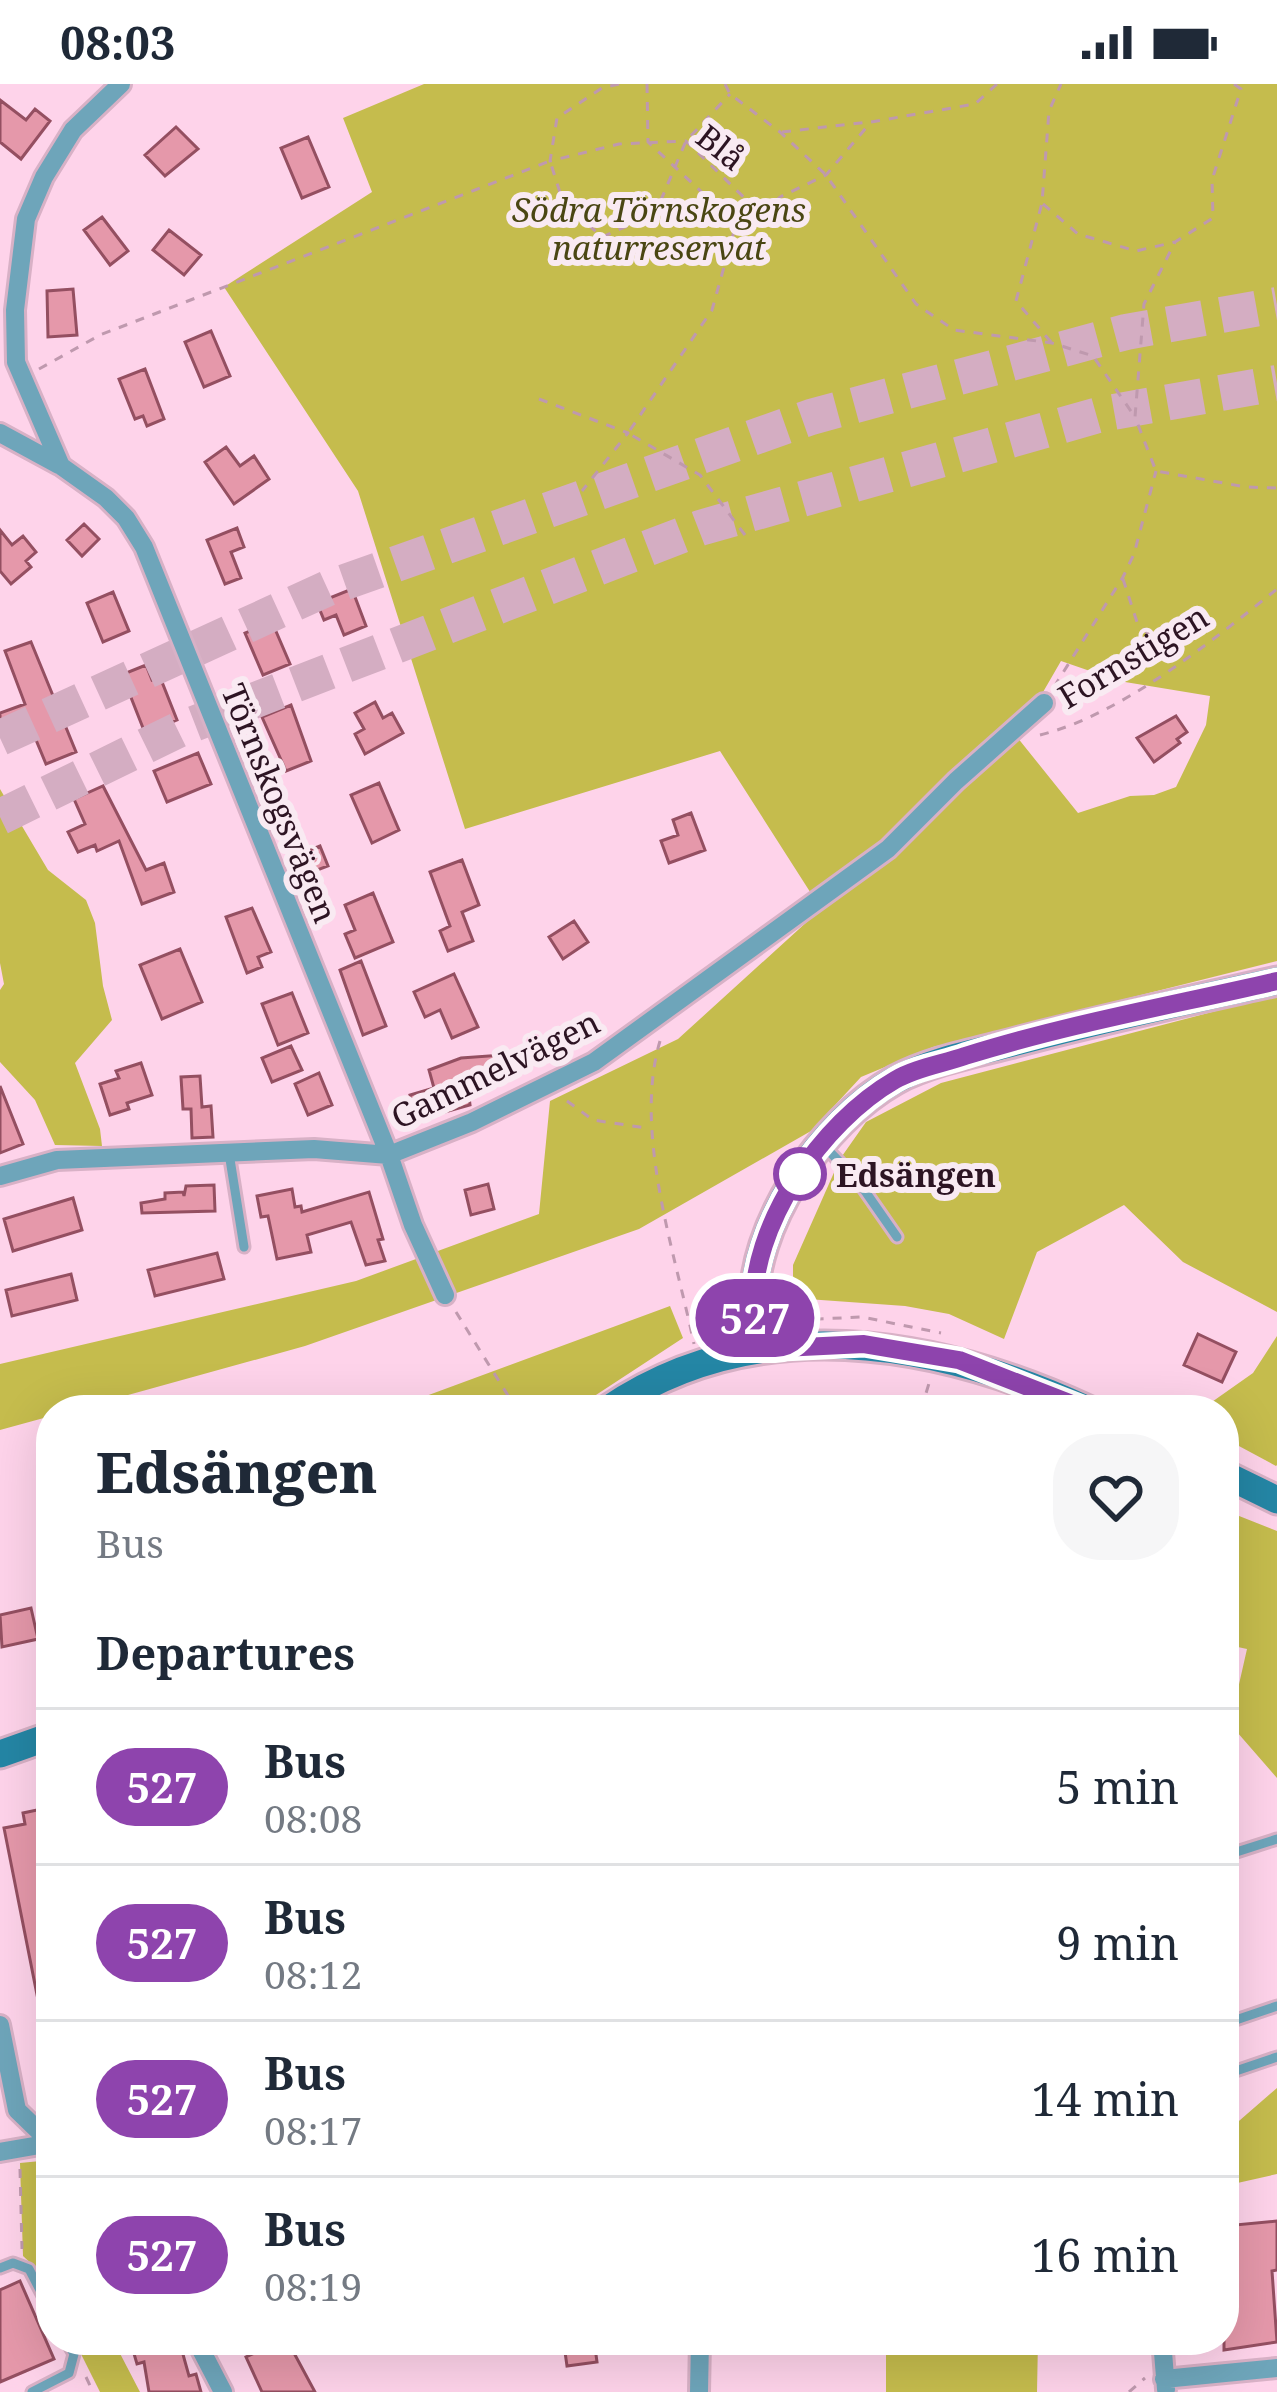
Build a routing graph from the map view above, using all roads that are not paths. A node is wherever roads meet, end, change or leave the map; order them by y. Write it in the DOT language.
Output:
graph roads {
  1 [pos="121,84"];
  2 [pos="13,372"];
  3 [pos="0,433"];
  4 [pos="61,466"];
  5 [pos="1044,704"];
  6 [pos="1277,981"];
  7 [pos="821,1143"];
  8 [pos="229,1153"];
  9 [pos="388,1155"];
  10 [pos="0,1176"];
  11 [pos="897,1238"];
  12 [pos="244,1247"];
  13 [pos="445,1295"];
  14 [pos="761,1349"];
  15 [pos="632,1395"];
  16 [pos="1049,1395"];
  17 [pos="1239,1481"];
  18 [pos="1277,1500"];
  19 [pos="36,1741"];
  20 [pos="0,1754"];
  21 [pos="1277,1839"];
  22 [pos="1239,1851"];
  23 [pos="1277,2006"];
  24 [pos="1239,2019"];
  25 [pos="0,2025"];
  26 [pos="1277,2056"];
  27 [pos="1239,2070"];
  28 [pos="36,2129"];
  29 [pos="0,2268"];
  30 [pos="36,2286"];
  31 [pos="74,2355"];
  32 [pos="209,2355"];
  33 [pos="700,2355"];
  34 [pos="1277,2368"];
  35 [pos="1165,2384"];
  36 [pos="32,2392"];
  37 [pos="223,2392"];
  38 [pos="699,2392"];
  1 -- 2 [label="street, Törnskogsvägen"];
  2 -- 4 [label="street, Törnskogsvägen"];
  3 -- 4 [label="street"];
  4 -- 9 [label="street, Törnskogsvägen"];
  5 -- 9 [label="street, Gammelvägen"];
  6 -- 7 [label="street"];
  7 -- 11 [label="lane"];
  7 -- 14 [label="street"];
  8 -- 9 [label="street, Gammelvägen"];
  8 -- 10 [label="street, Gammelvägen"];
  8 -- 12 [label="lane"];
  9 -- 13 [label="street, Törnskogsvägen"];
  14 -- 15 [label="street"];
  14 -- 16 [label="street"];
  17 -- 18 [label="street"];
  19 -- 20 [label="street"];
  21 -- 22 [label="lane"];
  23 -- 24 [label="lane"];
  25 -- 28 [label="street"];
  26 -- 27 [label="lane"];
  29 -- 30 [label="lane"];
  31 -- 36 [label="lane"];
  32 -- 37 [label="street"];
  33 -- 38 [label="street"];
  34 -- 35 [label="street"];
}
